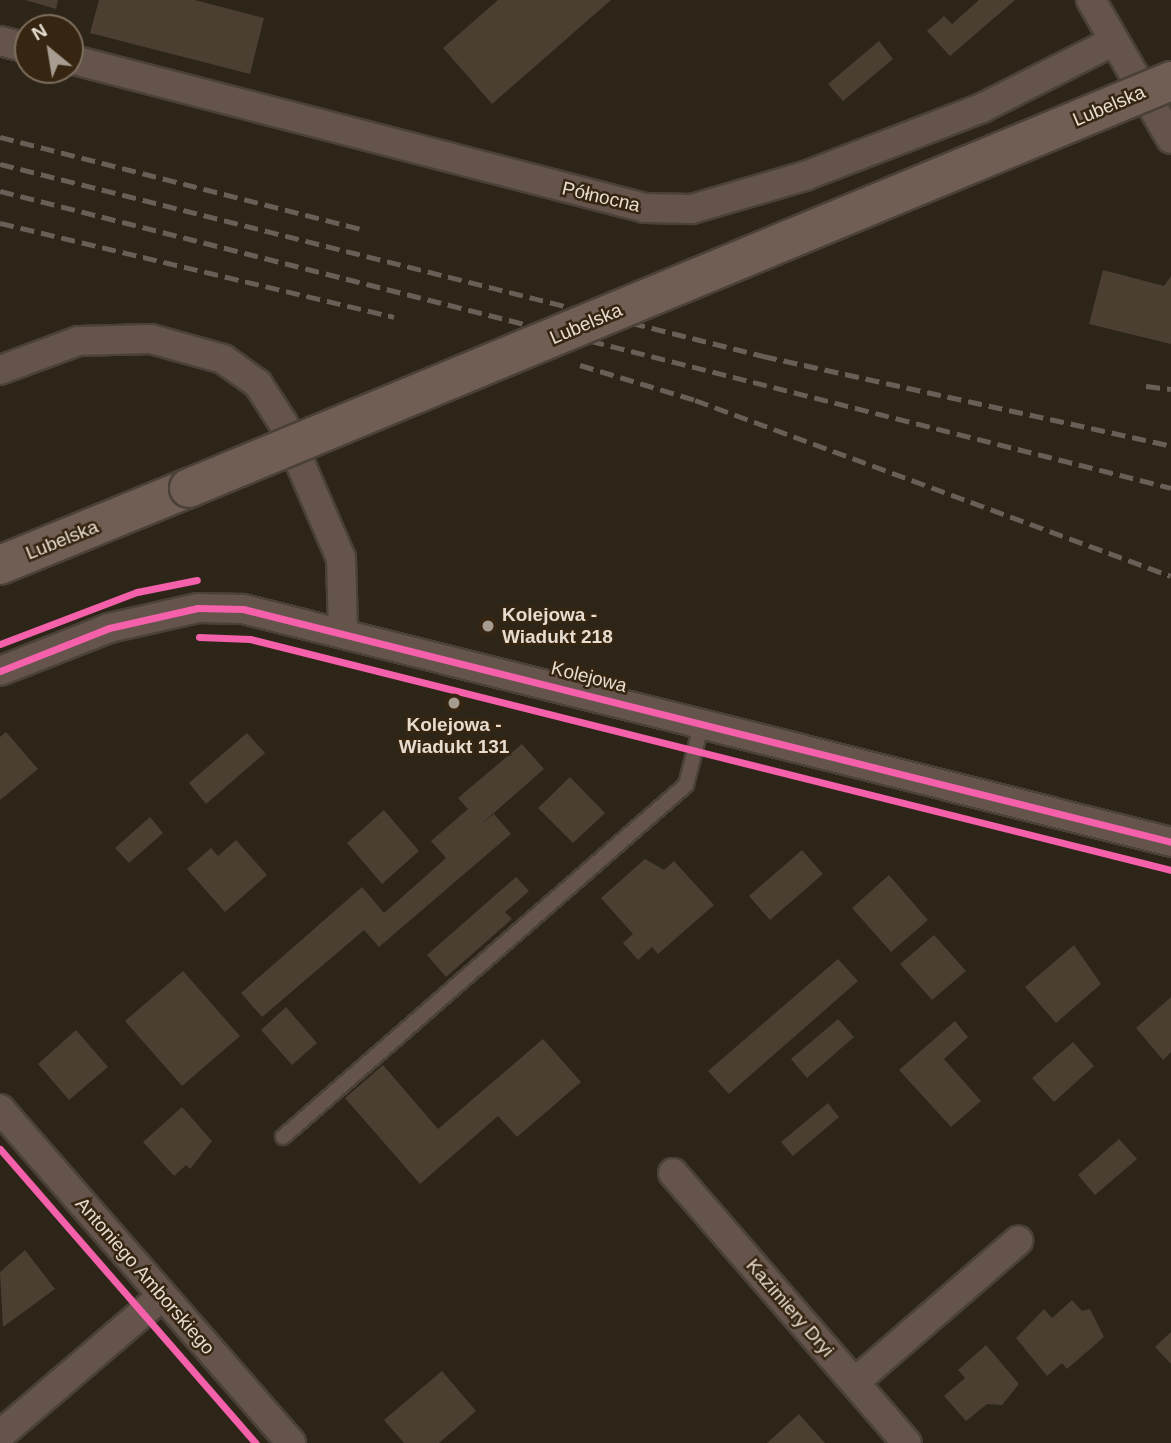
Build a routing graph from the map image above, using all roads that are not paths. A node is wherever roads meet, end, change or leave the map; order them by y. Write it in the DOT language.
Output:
graph roads {
  1 [pos="1091,0"];
  2 [pos="1114,41"];
  3 [pos="84,63"];
  4 [pos="1171,81"];
  5 [pos="1171,139"];
  6 [pos="0,370"];
  7 [pos="0,565"];
  8 [pos="343,631"];
  9 [pos="0,671"];
  10 [pos="702,722"];
  11 [pos="1171,842"];
  12 [pos="0,1109"];
  13 [pos="283,1137"];
  14 [pos="673,1173"];
  15 [pos="1017,1241"];
  16 [pos="162,1296"];
  17 [pos="855,1382"];
  18 [pos="0,1435"];
  19 [pos="290,1443"];
  20 [pos="907,1443"];
  1 -- 2 [label="street"];
  2 -- 3 [label="street, Północna"];
  2 -- 5 [label="street"];
  4 -- 7 [label="main road, Lubelska, bridge"];
  6 -- 8 [label="street"];
  8 -- 9 [label="street, Kolejowa"];
  8 -- 10 [label="street, Kolejowa"];
  10 -- 11 [label="street, Kolejowa"];
  10 -- 13 [label="lane"];
  12 -- 16 [label="street, Antoniego Amborskiego"];
  14 -- 17 [label="street, Kazimiery Dryi"];
  15 -- 17 [label="street"];
  16 -- 18 [label="street"];
  16 -- 19 [label="street, Antoniego Amborskiego"];
  17 -- 20 [label="street, Kazimiery Dryi"];
}
